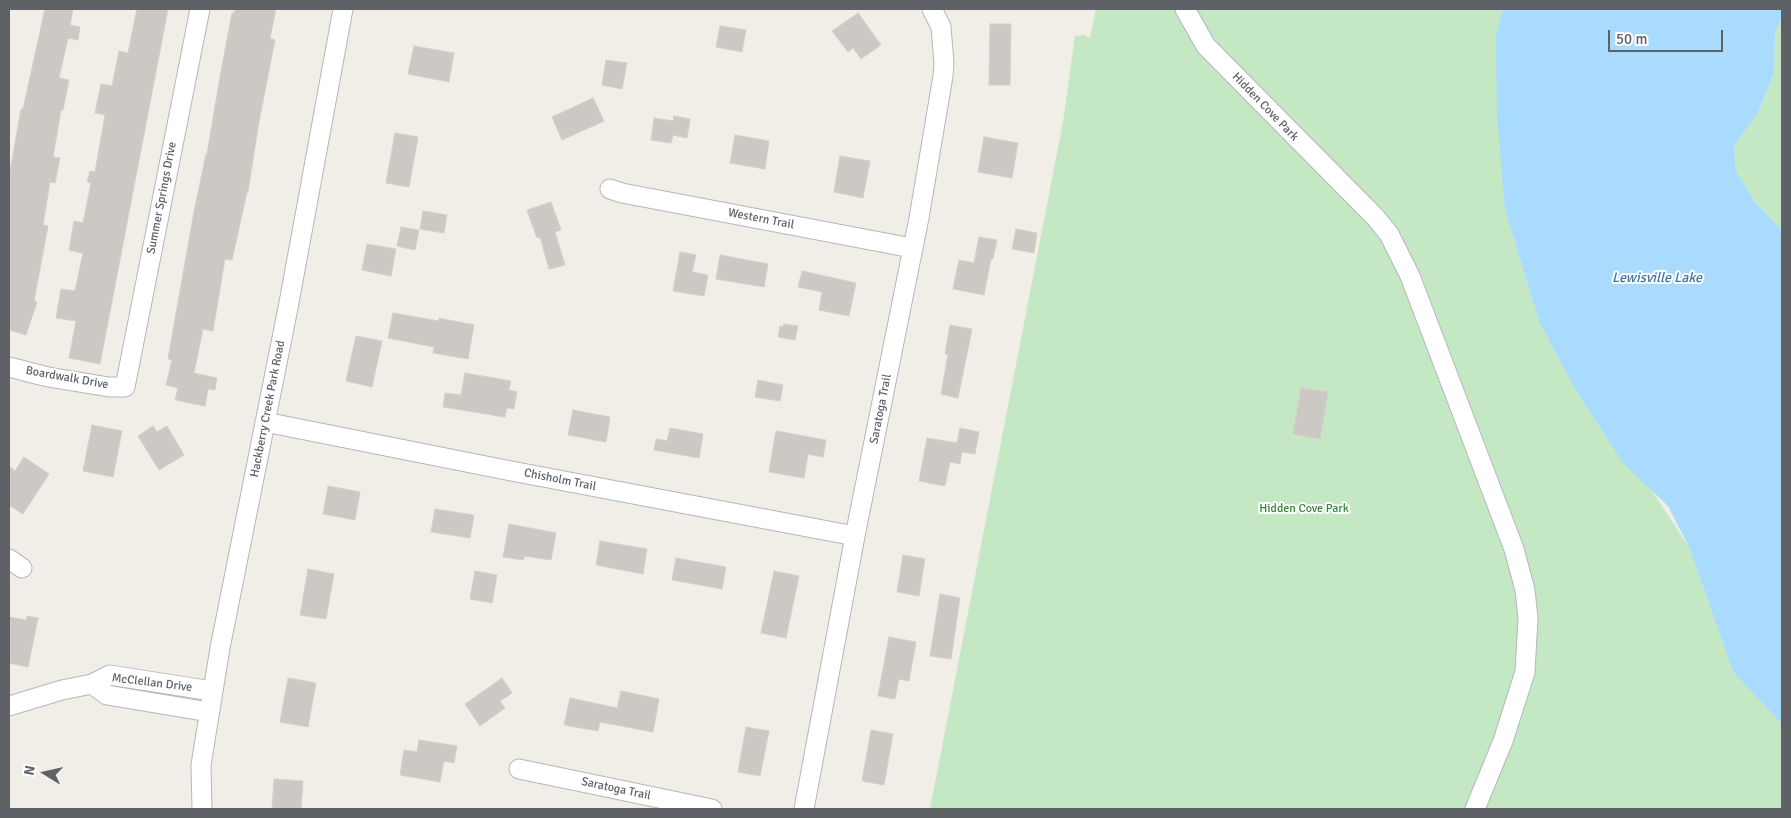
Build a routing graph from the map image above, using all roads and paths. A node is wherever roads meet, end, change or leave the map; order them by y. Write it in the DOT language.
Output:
graph roads {
  1 [pos="200,9"];
  2 [pos="343,9"];
  3 [pos="932,9"];
  4 [pos="1185,9"];
  5 [pos="610,189"];
  6 [pos="912,248"];
  7 [pos="9,367"];
  8 [pos="125,387"];
  9 [pos="265,422"];
  10 [pos="855,536"];
  11 [pos="126,677"];
  12 [pos="92,684"];
  13 [pos="212,691"];
  14 [pos="123,698"];
  15 [pos="9,706"];
  16 [pos="209,712"];
  17 [pos="519,769"];
  18 [pos="202,809"];
  19 [pos="712,809"];
  20 [pos="804,809"];
  21 [pos="1475,809"];
  1 -- 8 [label="street, Summer Springs Drive"];
  2 -- 9 [label="street, Hackberry Creek Park Road"];
  3 -- 6 [label="street, Saratoga Trail"];
  4 -- 21 [label="street, Hidden Cove Park"];
  5 -- 6 [label="street, Western Trail"];
  6 -- 10 [label="street, Saratoga Trail"];
  7 -- 8 [label="street, Boardwalk Drive"];
  9 -- 10 [label="street, Chisholm Trail"];
  9 -- 13 [label="street, Hackberry Creek Park Road"];
  10 -- 20 [label="street, Saratoga Trail"];
  11 -- 12 [label="street, McClellan Drive"];
  11 -- 13 [label="street, McClellan Drive"];
  11 -- 14 [label="street"];
  12 -- 14 [label="street, McClellan Drive"];
  12 -- 15 [label="street, McClellan Drive"];
  13 -- 16 [label="street, Hackberry Creek Park Road"];
  14 -- 16 [label="street, McClellan Drive"];
  16 -- 18 [label="street, Hackberry Creek Park Road"];
  17 -- 19 [label="street, Saratoga Trail"];
}
